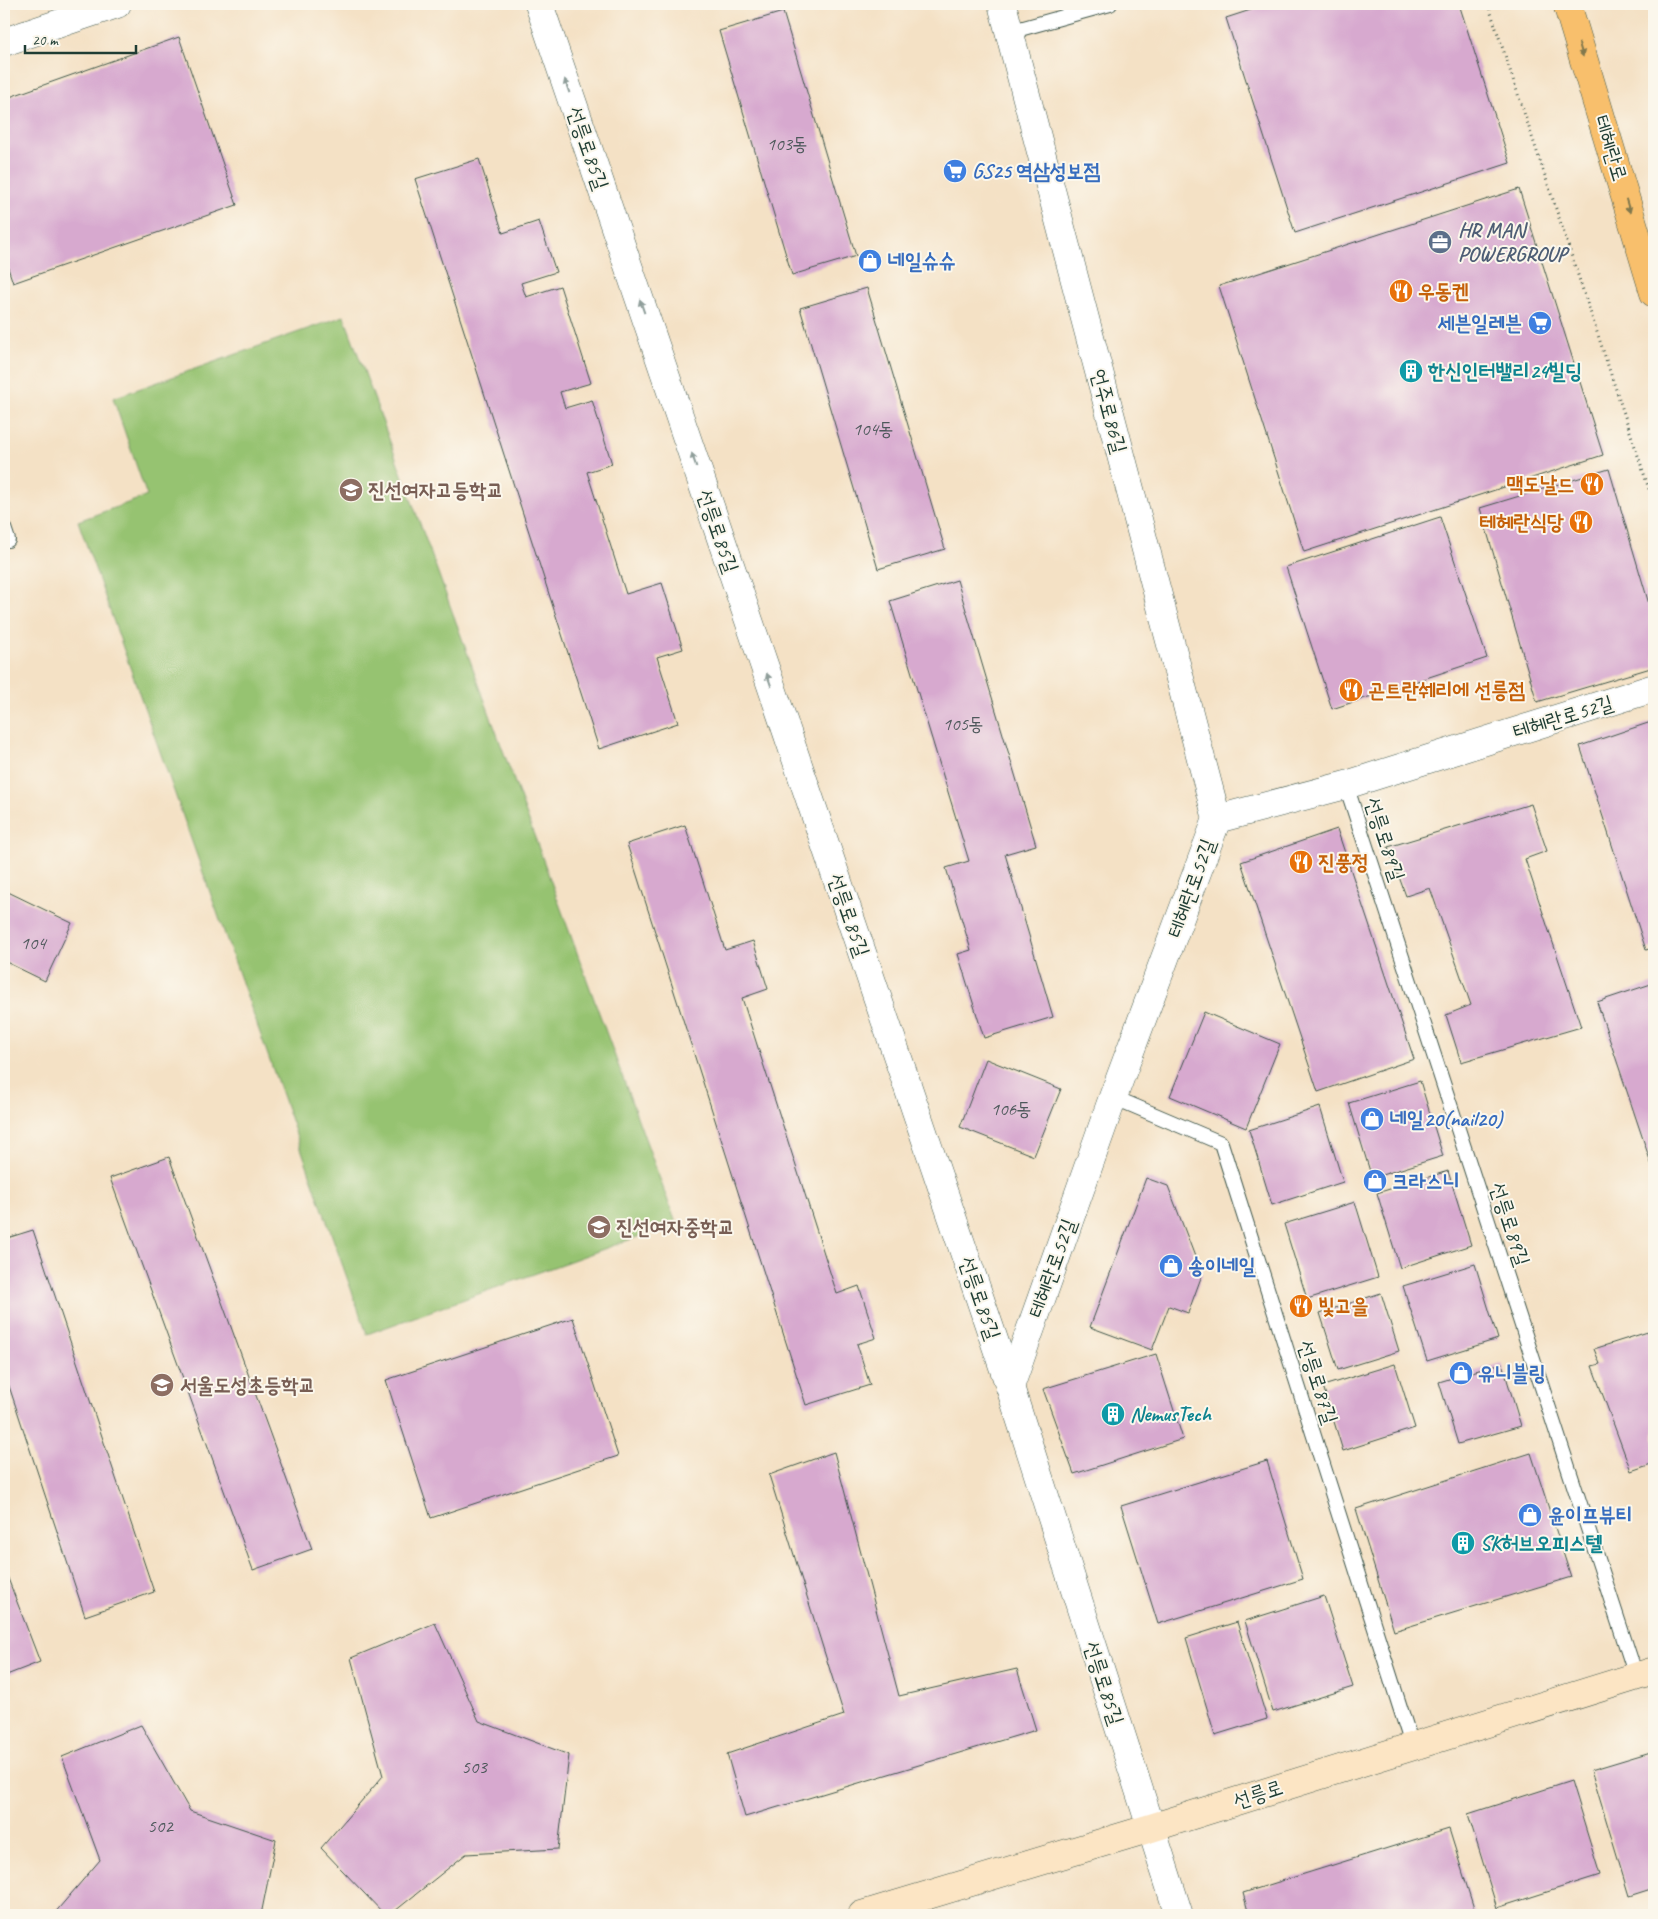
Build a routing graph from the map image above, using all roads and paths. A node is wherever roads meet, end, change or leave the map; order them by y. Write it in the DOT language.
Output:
graph roads {
  1 [pos="117,4"];
  2 [pos="539,4"];
  3 [pos="1002,4"];
  4 [pos="1110,4"];
  5 [pos="1488,4"];
  6 [pos="1567,4"];
  7 [pos="1009,32"];
  8 [pos="4,42"];
  9 [pos="1654,293"];
  10 [pos="1654,504"];
  11 [pos="1654,688"];
  12 [pos="1346,785"];
  13 [pos="1217,819"];
  14 [pos="1113,1097"];
  15 [pos="1010,1386"];
  16 [pos="1645,1674"];
  17 [pos="1412,1745"];
  18 [pos="1151,1828"];
  19 [pos="862,1915"];
  20 [pos="1180,1915"];
  1 -- 8 [label="street"];
  15 -- 2 [label="street, 선릉로85길, one-way"];
  3 -- 7 [label="street, 언주로86길"];
  4 -- 7 [label="lane"];
  5 -- 10 [label="path"];
  6 -- 9 [label="main road, 테헤란로, one-way"];
  7 -- 13 [label="street, 언주로86길"];
  11 -- 12 [label="street, 테헤란로52길"];
  12 -- 13 [label="street, 테헤란로52길"];
  12 -- 16 [label="lane, 선릉로89길"];
  13 -- 14 [label="street, 테헤란로52길"];
  14 -- 15 [label="street, 테헤란로52길"];
  14 -- 17 [label="lane, 선릉로87길"];
  15 -- 18 [label="street, 선릉로85길"];
  16 -- 17 [label="main road, 선릉로"];
  17 -- 18 [label="main road, 선릉로"];
  18 -- 19 [label="main road, 선릉로"];
  18 -- 20 [label="street, 선릉로85길"];
}
